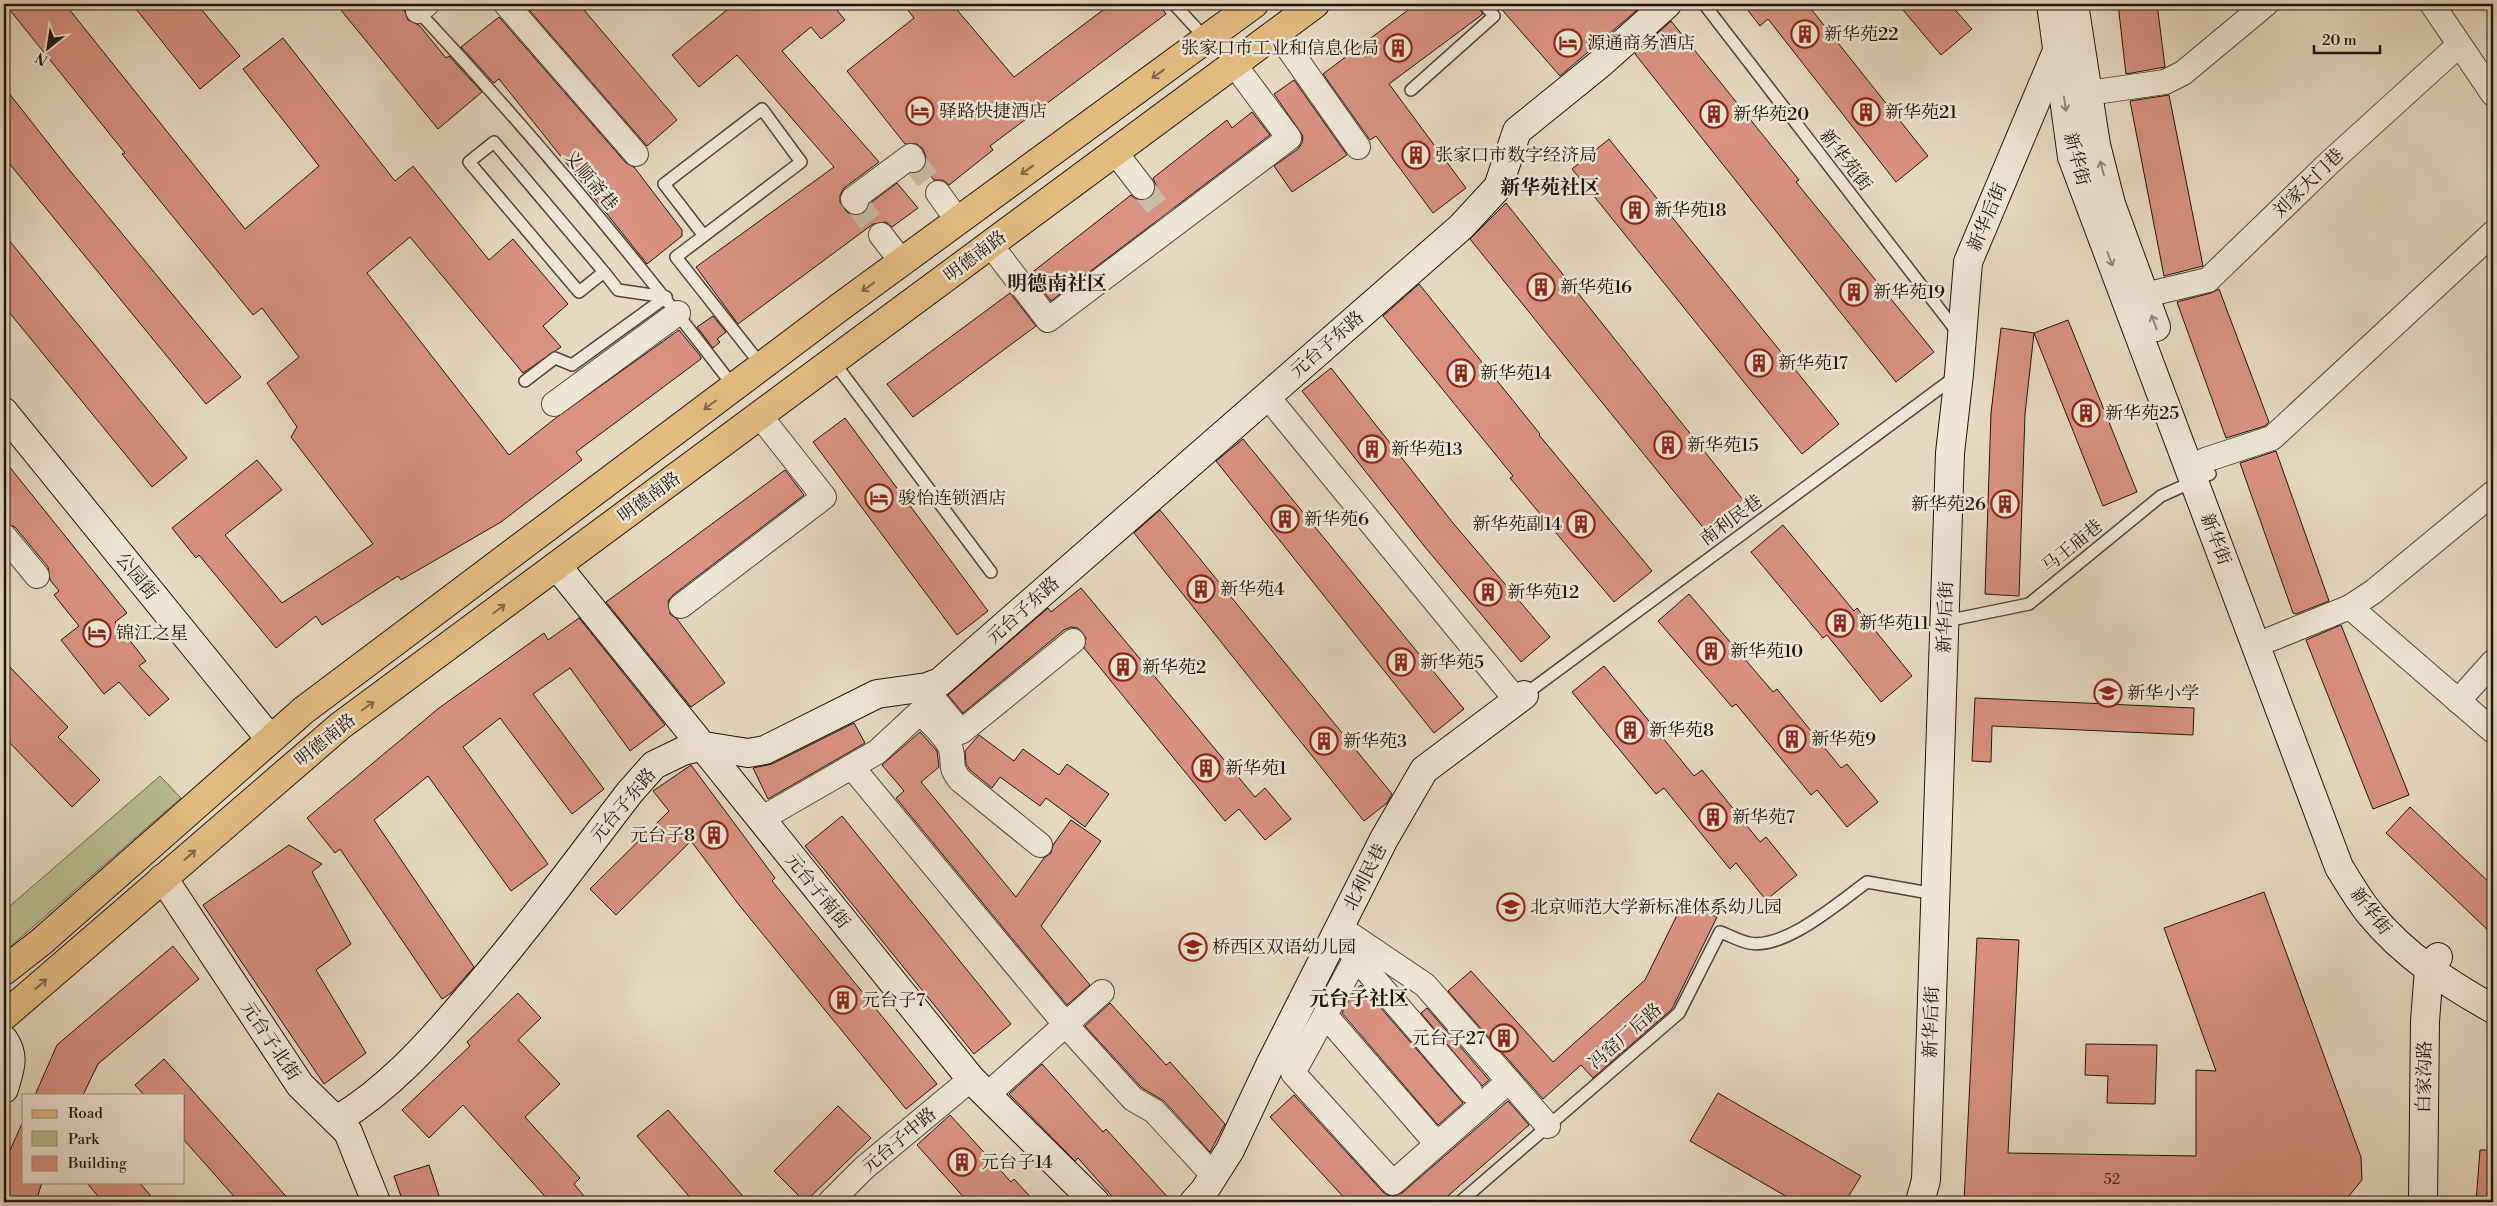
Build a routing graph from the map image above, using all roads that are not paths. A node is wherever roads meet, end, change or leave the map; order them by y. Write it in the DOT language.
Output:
graph roads {
  1 [pos="506,4"];
  2 [pos="1174,4"];
  3 [pos="1254,4"];
  4 [pos="1315,4"];
  5 [pos="1484,4"];
  6 [pos="1667,4"];
  7 [pos="1704,4"];
  8 [pos="2050,4"];
  9 [pos="2074,4"];
  10 [pos="2266,4"];
  11 [pos="2433,4"];
  12 [pos="419,6"];
  13 [pos="1277,32"];
  14 [pos="1206,39"];
  15 [pos="2459,45"];
  16 [pos="2057,51"];
  17 [pos="1234,64"];
  18 [pos="1411,90"];
  19 [pos="2492,90"];
  20 [pos="2088,93"];
  21 [pos="1358,147"];
  22 [pos="1115,152"];
  23 [pos="636,154"];
  24 [pos="913,160"];
  25 [pos="1142,186"];
  26 [pos="938,193"];
  27 [pos="856,202"];
  28 [pos="958,221"];
  29 [pos="2493,233"];
  30 [pos="881,235"];
  31 [pos="704,236"];
  32 [pos="990,244"];
  33 [pos="902,262"];
  34 [pos="604,272"];
  35 [pos="2144,295"];
  36 [pos="672,305"];
  37 [pos="1961,337"];
  38 [pos="833,361"];
  39 [pos="762,366"];
  40 [pos="1959,374"];
  41 [pos="525,381"];
  42 [pos="734,387"];
  43 [pos="1267,396"];
  44 [pos="554,404"];
  45 [pos="4,412"];
  46 [pos="760,416"];
  47 [pos="2203,471"];
  48 [pos="2493,493"];
  49 [pos="4,536"];
  50 [pos="556,566"];
  51 [pos="991,572"];
  52 [pos="37,576"];
  53 [pos="681,606"];
  54 [pos="2350,608"];
  55 [pos="1946,621"];
  56 [pos="2271,639"];
  57 [pos="1073,641"];
  58 [pos="2493,662"];
  59 [pos="915,697"];
  60 [pos="1520,698"];
  61 [pos="2458,701"];
  62 [pos="2493,731"];
  63 [pos="270,739"];
  64 [pos="704,746"];
  65 [pos="852,767"];
  66 [pos="761,819"];
  67 [pos="1040,844"];
  68 [pos="163,878"];
  69 [pos="1935,894"];
  70 [pos="1338,931"];
  71 [pos="1356,958"];
  72 [pos="2434,963"];
  73 [pos="4,971"];
  74 [pos="2493,989"];
  75 [pos="1102,992"];
  76 [pos="2493,1009"];
  77 [pos="1325,1015"];
  78 [pos="4,1016"];
  79 [pos="1065,1024"];
  80 [pos="4,1040"];
  81 [pos="1509,1080"];
  82 [pos="979,1087"];
  83 [pos="4,1089"];
  84 [pos="1470,1091"];
  85 [pos="337,1120"];
  86 [pos="1548,1126"];
  87 [pos="1437,1144"];
  88 [pos="1214,1176"];
  89 [pos="376,1202"];
  90 [pos="830,1202"];
  91 [pos="1095,1202"];
  92 [pos="1194,1202"];
  93 [pos="1460,1202"];
  94 [pos="1920,1202"];
  95 [pos="2423,1202"];
  1 -- 23 [label="street"];
  2 -- 14 [label="lane"];
  3 -- 14 [label="main road, 明德南路"];
  4 -- 13 [label="main road, 明德南路"];
  5 -- 18 [label="lane"];
  6 -- 43 [label="street, 元台子东路"];
  7 -- 37 [label="lane, 新华苑街"];
  8 -- 16 [label="street, 新华街"];
  9 -- 20 [label="street, 新华街"];
  10 -- 20 [label="street"];
  11 -- 15 [label="street"];
  12 -- 36 [label="lane, 义顺斋巷"];
  13 -- 17 [label="main road, 明德南路"];
  13 -- 21 [label="street"];
  14 -- 28 [label="main road, 明德南路, one-way"];
  15 -- 19 [label="street"];
  15 -- 35 [label="street, 刘家大门巷"];
  16 -- 37 [label="street, 新华后街"];
  16 -- 47 [label="street, 新华街, one-way"];
  17 -- 22 [label="main road, 明德南路"];
  17 -- 32 [label="street"];
  35 -- 20 [label="street, 新华街, one-way"];
  22 -- 25 [label="street"];
  22 -- 32 [label="main road, 明德南路"];
  24 -- 27 [label="street"];
  26 -- 28 [label="street"];
  28 -- 33 [label="main road, 明德南路"];
  29 -- 47 [label="street"];
  30 -- 33 [label="street"];
  31 -- 31 [label="lane"];
  31 -- 39 [label="lane"];
  32 -- 38 [label="main road, 明德南路"];
  33 -- 39 [label="main road, 明德南路, one-way"];
  34 -- 34 [label="lane"];
  34 -- 36 [label="lane"];
  47 -- 35 [label="street, 新华街, one-way"];
  36 -- 41 [label="lane"];
  36 -- 42 [label="lane, 义顺斋巷"];
  36 -- 44 [label="street"];
  37 -- 40 [label="street, 新华后街"];
  38 -- 46 [label="main road, 明德南路"];
  38 -- 51 [label="lane"];
  39 -- 42 [label="main road, 明德南路"];
  40 -- 55 [label="street, 新华后街"];
  40 -- 60 [label="lane, 南利民巷"];
  42 -- 63 [label="main road, 明德南路, one-way"];
  43 -- 59 [label="street, 元台子东路"];
  43 -- 60 [label="street"];
  45 -- 63 [label="street, 公园街"];
  46 -- 50 [label="main road, 明德南路"];
  46 -- 53 [label="street"];
  47 -- 55 [label="lane, 马王庙巷"];
  47 -- 56 [label="street, 新华街"];
  47 -- 72 [label="street, 新华街"];
  48 -- 54 [label="street"];
  49 -- 52 [label="street"];
  50 -- 64 [label="street, 元台子南街"];
  68 -- 50 [label="main road, 明德南路, one-way"];
  54 -- 56 [label="street"];
  54 -- 61 [label="street"];
  55 -- 69 [label="street, 新华后街"];
  56 -- 72 [label="street, 新华街"];
  57 -- 59 [label="street"];
  58 -- 61 [label="street"];
  59 -- 64 [label="street, 元台子东路"];
  59 -- 65 [label="street"];
  59 -- 67 [label="street"];
  60 -- 70 [label="street, 北利民巷"];
  61 -- 62 [label="street"];
  63 -- 73 [label="main road, 明德南路"];
  64 -- 66 [label="street, 元台子南街"];
  64 -- 85 [label="street, 元台子东路"];
  65 -- 66 [label="street"];
  65 -- 79 [label="street"];
  66 -- 82 [label="street, 元台子南街"];
  78 -- 68 [label="main road, 明德南路, one-way"];
  68 -- 85 [label="street, 元台子北街"];
  69 -- 86 [label="lane, 冯窑厂后路"];
  69 -- 94 [label="street, 新华后街"];
  70 -- 71 [label="street"];
  70 -- 81 [label="street"];
  70 -- 88 [label="street, 北利民巷"];
  71 -- 77 [label="street"];
  71 -- 84 [label="street"];
  72 -- 74 [label="street, 新华街"];
  72 -- 76 [label="street, 新华街"];
  72 -- 95 [label="street, 白家沟路"];
  75 -- 79 [label="street, 元台子中路"];
  77 -- 87 [label="street"];
  77 -- 87 [label="street"];
  79 -- 82 [label="street, 元台子中路"];
  79 -- 88 [label="street"];
  80 -- 83 [label="street"];
  81 -- 86 [label="street"];
  81 -- 87 [label="street"];
  82 -- 90 [label="street, 元台子中路"];
  82 -- 91 [label="street, 元台子南街"];
  85 -- 89 [label="street, 元台子北街"];
  86 -- 93 [label="lane, 冯窑厂后路"];
  88 -- 92 [label="street, 北利民巷"];
}
